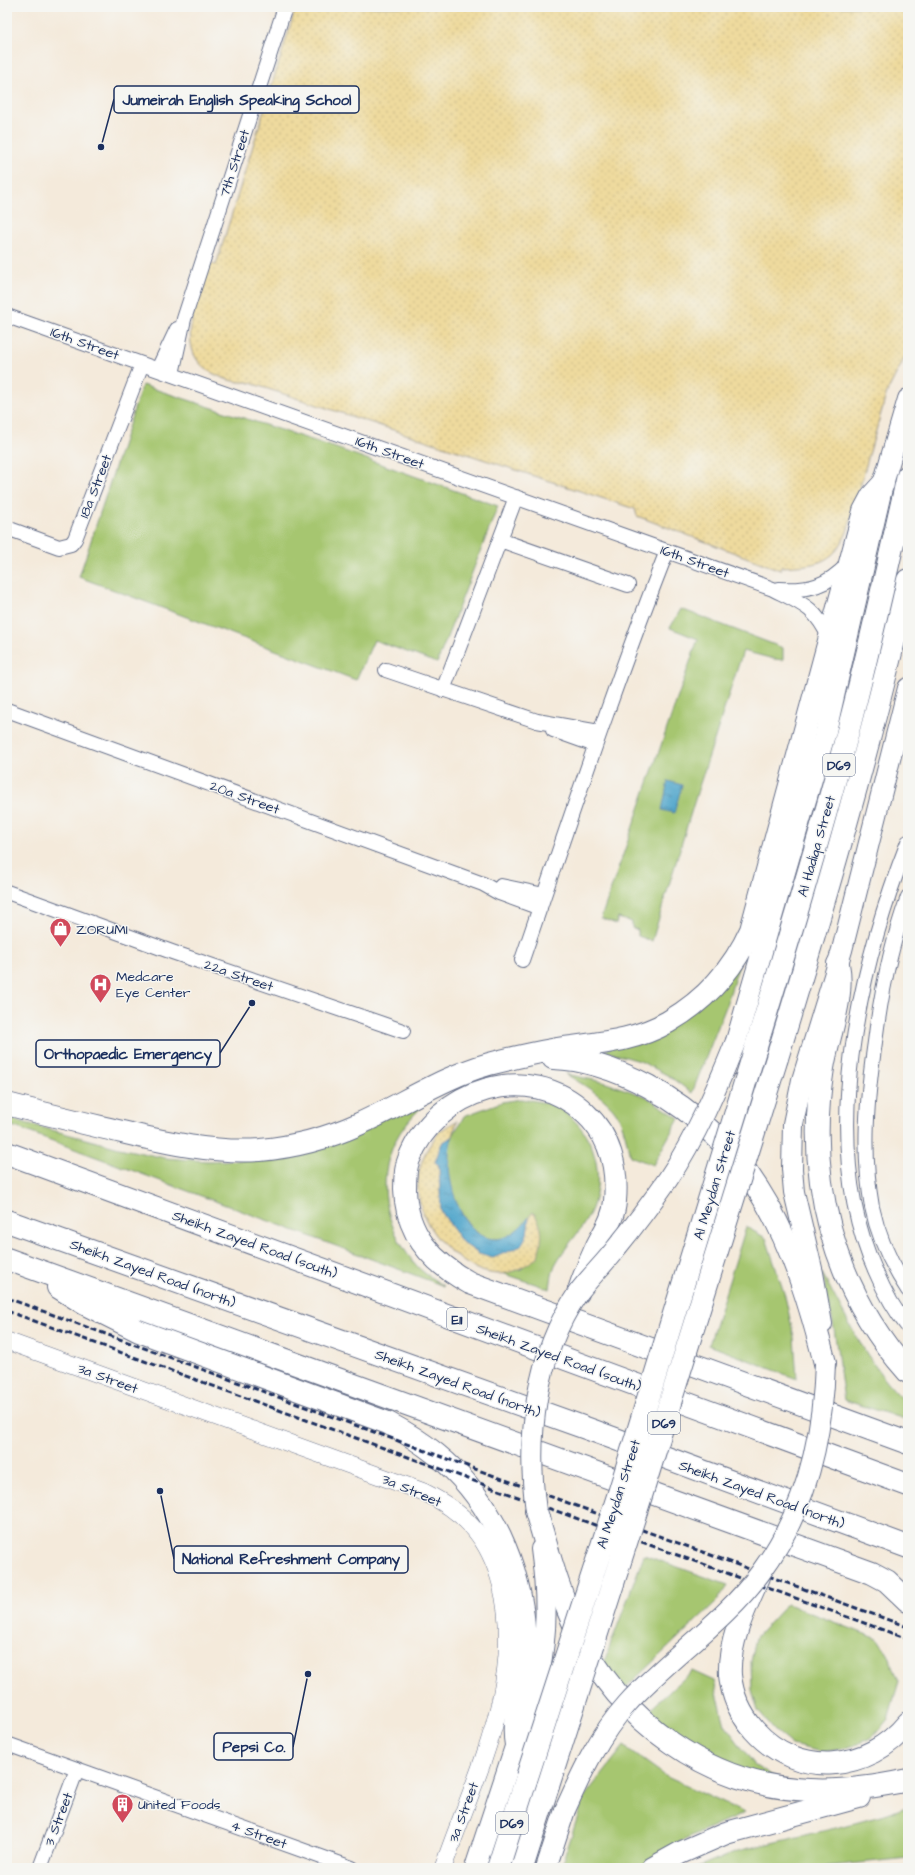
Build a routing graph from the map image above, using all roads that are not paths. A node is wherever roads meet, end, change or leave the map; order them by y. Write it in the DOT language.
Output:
graph roads {
  1 [pos="284,7"];
  2 [pos="7,316"];
  3 [pos="184,319"];
  4 [pos="142,364"];
  5 [pos="158,369"];
  6 [pos="172,374"];
  7 [pos="908,399"];
  8 [pos="908,476"];
  9 [pos="883,484"];
  10 [pos="516,497"];
  11 [pos="7,528"];
  12 [pos="500,540"];
  13 [pos="667,551"];
  14 [pos="849,563"];
  15 [pos="908,580"];
  16 [pos="628,586"];
  17 [pos="773,589"];
  18 [pos="830,639"];
  19 [pos="386,670"];
  20 [pos="443,690"];
  21 [pos="907,698"];
  22 [pos="7,710"];
  23 [pos="597,739"];
  24 [pos="908,842"];
  25 [pos="7,892"];
  26 [pos="908,897"];
  27 [pos="542,901"];
  28 [pos="522,960"];
  29 [pos="838,964"];
  30 [pos="403,1031"];
  31 [pos="755,1050"];
  32 [pos="777,1058"];
  33 [pos="510,1059"];
  34 [pos="7,1093"];
  35 [pos="7,1104"];
  36 [pos="57,1117"];
  37 [pos="7,1153"];
  38 [pos="7,1221"];
  39 [pos="7,1259"];
  40 [pos="35,1269"];
  41 [pos="908,1290"];
  42 [pos="578,1293"];
  43 [pos="908,1327"];
  44 [pos="7,1341"];
  45 [pos="825,1363"];
  46 [pos="908,1372"];
  47 [pos="908,1443"];
  48 [pos="908,1485"];
  49 [pos="536,1511"];
  50 [pos="908,1548"];
  51 [pos="761,1572"];
  52 [pos="908,1601"];
  53 [pos="908,1723"];
  54 [pos="7,1744"];
  55 [pos="516,1745"];
  56 [pos="77,1769"];
  57 [pos="908,1780"];
  58 [pos="443,1867"];
  59 [pos="40,1868"];
  60 [pos="352,1868"];
  61 [pos="475,1868"];
  62 [pos="498,1868"];
  63 [pos="522,1868"];
  64 [pos="546,1868"];
  65 [pos="653,1868"];
  1 -- 3 [label="street, 7th Street"];
  2 -- 4 [label="street, 16th Street"];
  3 -- 5 [label="street, 7th Street"];
  3 -- 6 [label="street, 7th Street"];
  4 -- 5 [label="street, 16th Street"];
  4 -- 11 [label="street, 18a Street"];
  5 -- 6 [label="street, 16th Street"];
  6 -- 10 [label="street, 16th Street"];
  7 -- 9 [label="main road"];
  8 -- 31 [label="main road, Al Hadiqa Street / D69"];
  9 -- 14 [label="main road"];
  9 -- 42 [label="main road, bridge"];
  10 -- 12 [label="street"];
  10 -- 13 [label="street, 16th Street"];
  12 -- 16 [label="street"];
  12 -- 20 [label="street"];
  13 -- 17 [label="street, 16th Street"];
  13 -- 23 [label="street"];
  14 -- 17 [label="street, 16th Street"];
  14 -- 18 [label="main road"];
  15 -- 32 [label="main road, Al Hadiqa Street / D69"];
  17 -- 18 [label="street, 16th Street"];
  18 -- 33 [label="main road"];
  19 -- 20 [label="street"];
  20 -- 23 [label="street"];
  21 -- 29 [label="main road"];
  22 -- 27 [label="street, 20a Street"];
  23 -- 27 [label="street"];
  24 -- 43 [label="street"];
  25 -- 30 [label="street, 22a Street"];
  26 -- 41 [label="street"];
  27 -- 28 [label="street"];
  29 -- 45 [label="main road"];
  29 -- 46 [label="main road"];
  31 -- 62 [label="main road, Al Meydan Street / D69, bridge"];
  32 -- 63 [label="main road, Al Meydan Street / D69, bridge"];
  33 -- 36 [label="main road"];
  33 -- 45 [label="main road"];
  34 -- 36 [label="main road"];
  35 -- 36 [label="main road"];
  37 -- 48 [label="main road, Sheikh Zayed Road (south) / E11"];
  38 -- 50 [label="main road, Sheikh Zayed Road (north)"];
  39 -- 40 [label="main road"];
  40 -- 52 [label="main road"];
  40 -- 55 [label="main road"];
  42 -- 47 [label="main road"];
  42 -- 49 [label="main road, bridge"];
  44 -- 58 [label="street, 3a Street"];
  45 -- 51 [label="main road, bridge"];
  49 -- 55 [label="main road"];
  49 -- 57 [label="main road"];
  51 -- 53 [label="main road"];
  51 -- 64 [label="main road, bridge"];
  54 -- 56 [label="street, 4 Street"];
  55 -- 61 [label="main road"];
  56 -- 59 [label="street, 3 Street"];
  56 -- 60 [label="street, 4 Street"];
  57 -- 65 [label="main road"];
}
